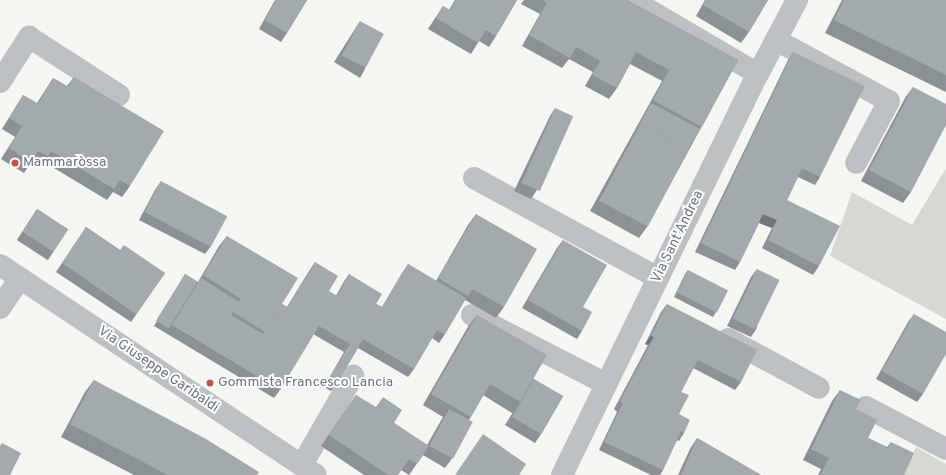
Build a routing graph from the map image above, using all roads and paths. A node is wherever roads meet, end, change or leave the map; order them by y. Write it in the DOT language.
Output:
graph roads {
  1 [pos="632,0"];
  2 [pos="797,0"];
  3 [pos="776,40"];
  4 [pos="758,74"];
  5 [pos="0,82"];
  6 [pos="119,95"];
  7 [pos="856,164"];
  8 [pos="474,178"];
  9 [pos="0,265"];
  10 [pos="20,278"];
  11 [pos="654,287"];
  12 [pos="670,307"];
  13 [pos="0,308"];
  14 [pos="472,314"];
  15 [pos="710,329"];
  16 [pos="353,376"];
  17 [pos="606,384"];
  18 [pos="818,388"];
  19 [pos="866,407"];
  20 [pos="946,449"];
  21 [pos="309,470"];
  22 [pos="562,475"];
  1 -- 4 [label="street"];
  2 -- 3 [label="street, Via Sant'Andrea"];
  3 -- 4 [label="street, Via Sant'Andrea"];
  3 -- 7 [label="street"];
  4 -- 11 [label="street, Via Sant'Andrea"];
  5 -- 6 [label="street"];
  8 -- 11 [label="street"];
  9 -- 10 [label="street, Via Giuseppe Garibaldi"];
  10 -- 13 [label="street"];
  10 -- 21 [label="street, Via Giuseppe Garibaldi"];
  11 -- 12 [label="street"];
  11 -- 17 [label="street, Via Sant'Andrea"];
  14 -- 17 [label="street"];
  15 -- 18 [label="street"];
  16 -- 21 [label="street"];
  17 -- 22 [label="street, Via Sant'Andrea"];
  19 -- 20 [label="street"];
}
